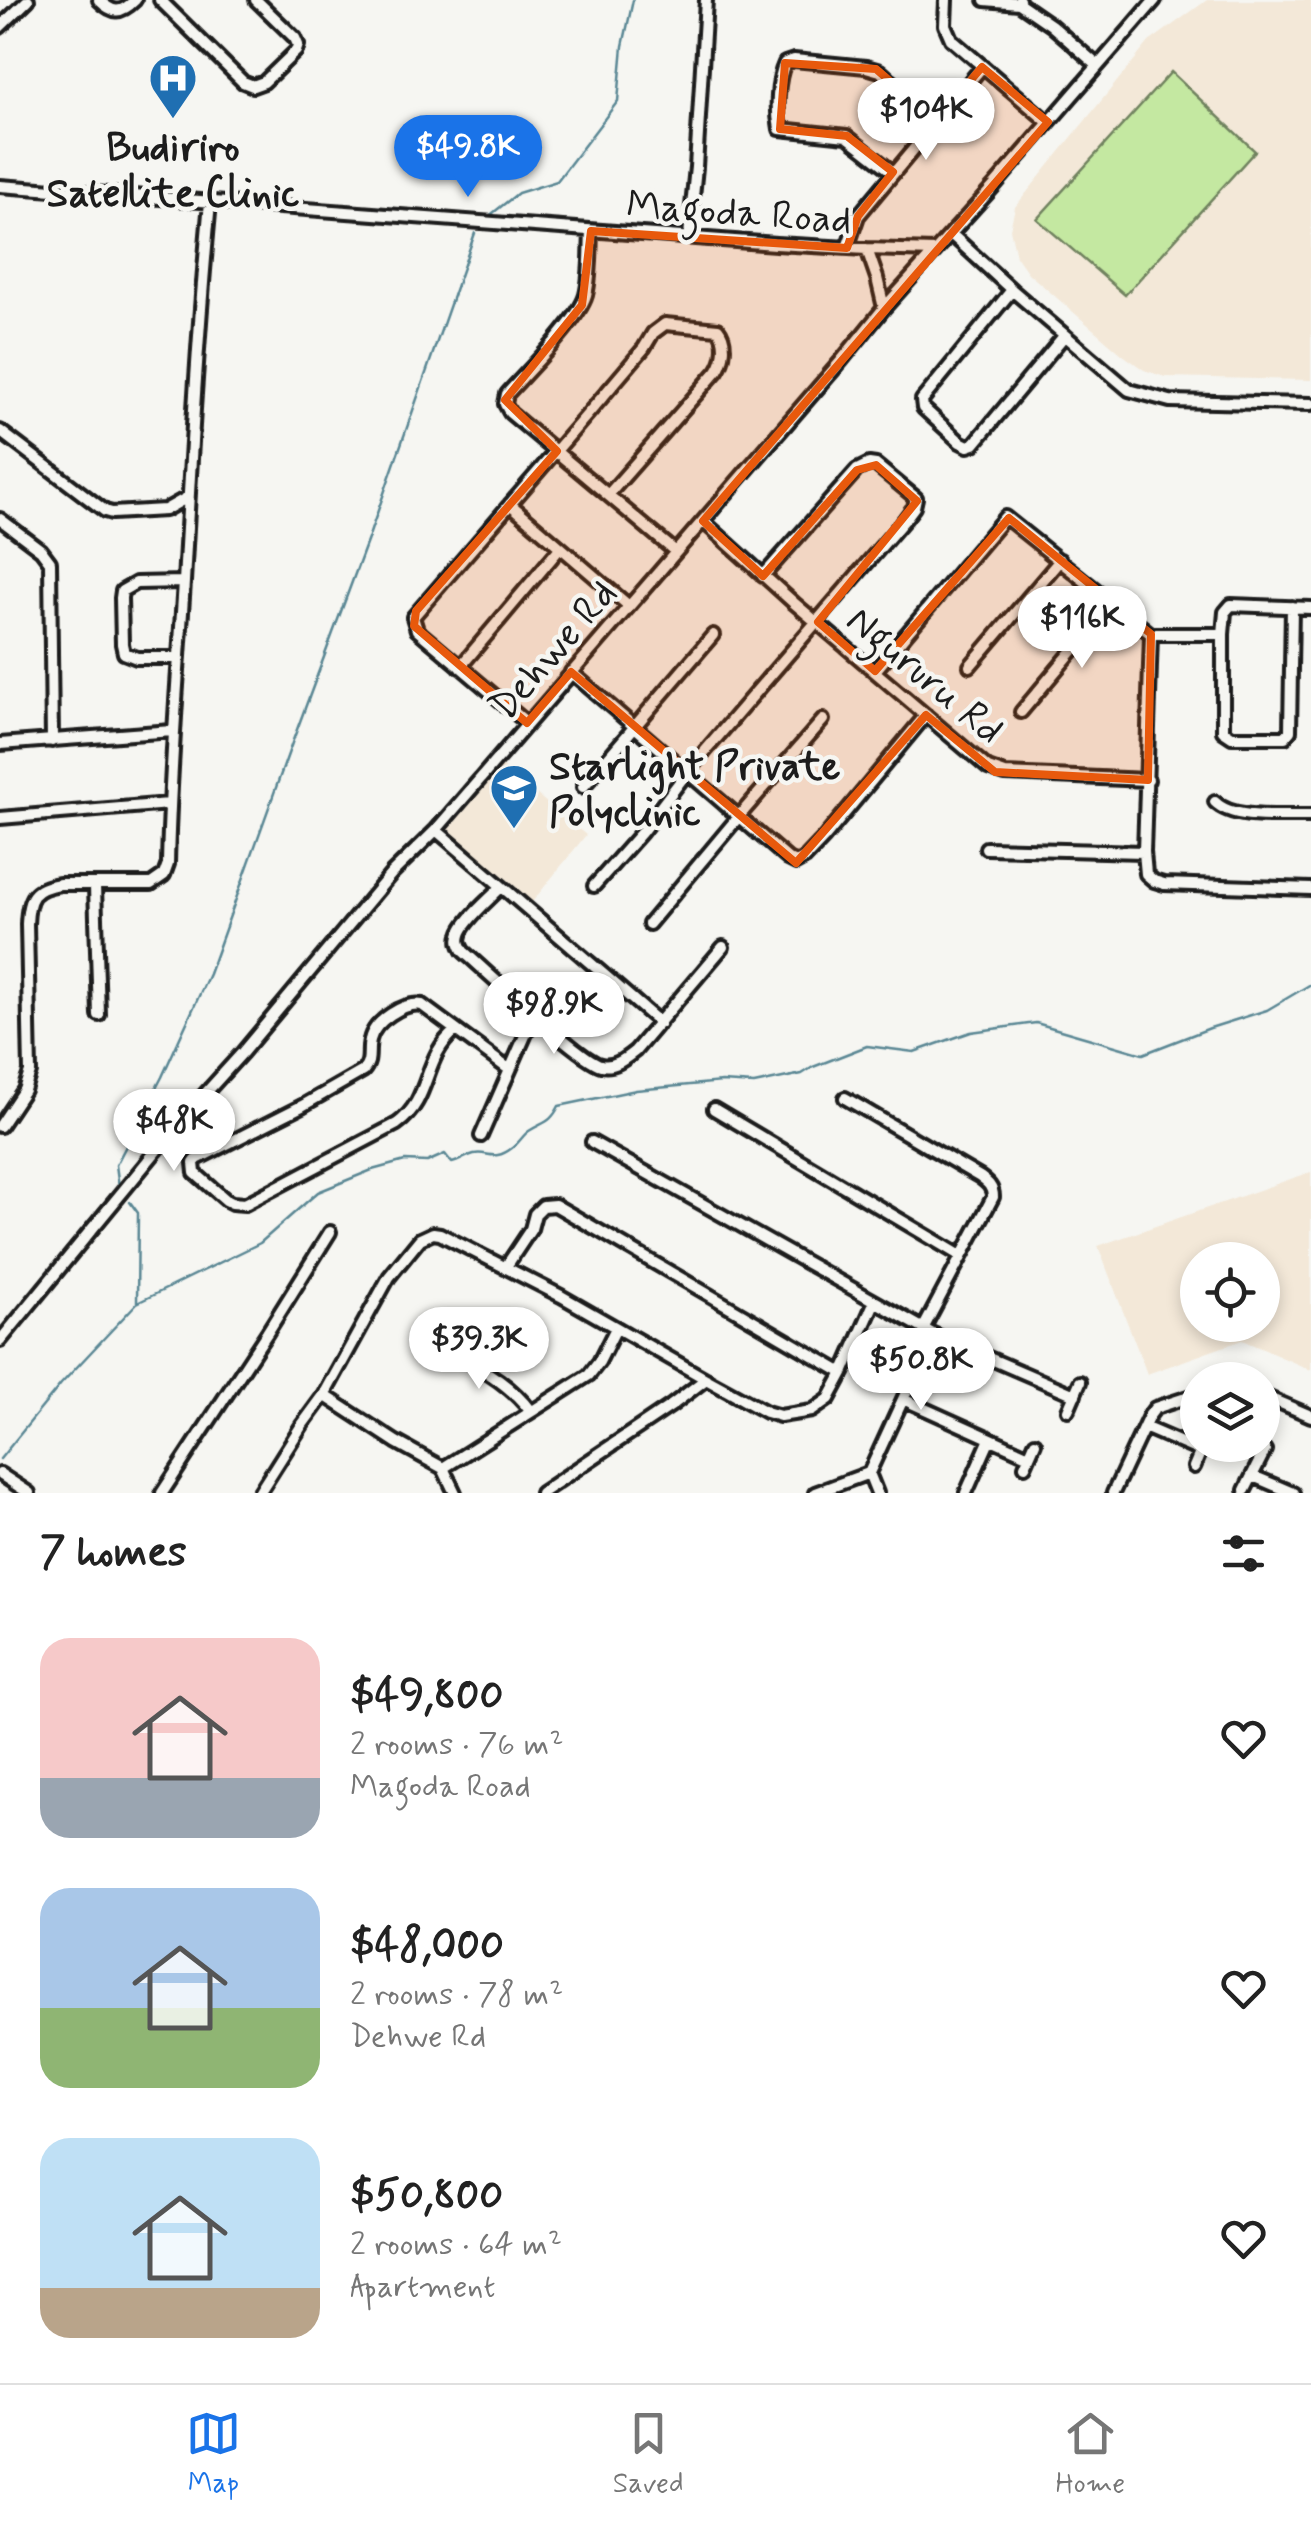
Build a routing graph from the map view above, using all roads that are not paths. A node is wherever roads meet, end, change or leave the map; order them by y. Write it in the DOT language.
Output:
graph roads {
  1 [pos="28,0"];
  2 [pos="99,0"];
  3 [pos="136,0"];
  4 [pos="160,0"];
  5 [pos="256,0"];
  6 [pos="706,0"];
  7 [pos="946,0"];
  8 [pos="985,0"];
  9 [pos="1155,0"];
  10 [pos="1019,2"];
  11 [pos="0,27"];
  12 [pos="1097,65"];
  13 [pos="982,68"];
  14 [pos="936,121"];
  15 [pos="1048,122"];
  16 [pos="893,172"];
  17 [pos="0,186"];
  18 [pos="210,202"];
  19 [pos="591,231"];
  20 [pos="950,234"];
  21 [pos="689,236"];
  22 [pos="847,248"];
  23 [pos="866,250"];
  24 [pos="935,250"];
  25 [pos="1012,290"];
  26 [pos="884,308"];
  27 [pos="1064,336"];
  28 [pos="1311,404"];
  29 [pos="0,431"];
  30 [pos="556,451"];
  31 [pos="608,495"];
  32 [pos="188,496"];
  33 [pos="510,504"];
  34 [pos="0,519"];
  35 [pos="703,521"];
  36 [pos="560,548"];
  37 [pos="676,552"];
  38 [pos="1060,560"];
  39 [pos="763,576"];
  40 [pos="184,582"];
  41 [pos="1112,604"];
  42 [pos="629,606"];
  43 [pos="1292,607"];
  44 [pos="1311,608"];
  45 [pos="818,622"];
  46 [pos="1151,634"];
  47 [pos="1223,634"];
  48 [pos="713,635"];
  49 [pos="178,658"];
  50 [pos="970,666"];
  51 [pos="460,667"];
  52 [pos="875,671"];
  53 [pos="571,672"];
  54 [pos="1021,712"];
  55 [pos="926,715"];
  56 [pos="823,720"];
  57 [pos="527,723"];
  58 [pos="634,727"];
  59 [pos="172,731"];
  60 [pos="52,741"];
  61 [pos="0,744"];
  62 [pos="688,771"];
  63 [pos="1148,780"];
  64 [pos="583,787"];
  65 [pos="1215,802"];
  66 [pos="169,804"];
  67 [pos="740,815"];
  68 [pos="1311,816"];
  69 [pos="0,818"];
  70 [pos="436,830"];
  71 [pos="986,848"];
  72 [pos="1144,852"];
  73 [pos="95,886"];
  74 [pos="594,886"];
  75 [pos="500,888"];
  76 [pos="1311,889"];
  77 [pos="649,924"];
  78 [pos="723,948"];
  79 [pos="535,1014"];
  80 [pos="99,1015"];
  81 [pos="660,1023"];
  82 [pos="454,1030"];
  83 [pos="510,1070"];
  84 [pos="845,1098"];
  85 [pos="714,1109"];
  86 [pos="0,1126"];
  87 [pos="481,1136"];
  88 [pos="592,1142"];
  89 [pos="330,1232"];
  90 [pos="961,1256"];
  91 [pos="505,1268"];
  92 [pos="874,1303"];
  93 [pos="616,1328"];
  94 [pos="928,1332"];
  95 [pos="0,1341"];
  96 [pos="448,1349"];
  97 [pos="844,1374"];
  98 [pos="706,1379"];
  99 [pos="1080,1382"];
  100 [pos="324,1395"];
  101 [pos="1075,1395"];
  102 [pos="905,1400"];
  103 [pos="1180,1400"];
  104 [pos="1280,1403"];
  105 [pos="1068,1410"];
  106 [pos="531,1412"];
  107 [pos="1311,1416"];
  108 [pos="1144,1427"];
  109 [pos="990,1439"];
  110 [pos="1180,1440"];
  111 [pos="1035,1443"];
  112 [pos="1196,1462"];
  113 [pos="1258,1462"];
  114 [pos="1194,1467"];
  115 [pos="443,1468"];
  116 [pos="869,1473"];
  117 [pos="0,1474"];
  118 [pos="1252,1476"];
  119 [pos="1245,1490"];
  120 [pos="29,1493"];
  121 [pos="162,1493"];
  122 [pos="259,1493"];
  123 [pos="455,1493"];
  124 [pos="542,1493"];
  125 [pos="815,1493"];
  126 [pos="877,1493"];
  127 [pos="966,1493"];
  128 [pos="1113,1493"];
  129 [pos="1293,1493"];
  1 -- 11 [label="street"];
  2 -- 3 [label="street"];
  4 -- 5 [label="street"];
  6 -- 21 [label="street"];
  7 -- 13 [label="street"];
  8 -- 10 [label="street"];
  9 -- 12 [label="street, Dehwe Rd"];
  10 -- 12 [label="street"];
  12 -- 15 [label="street, Dehwe Rd"];
  13 -- 14 [label="street"];
  13 -- 15 [label="street"];
  14 -- 16 [label="street"];
  14 -- 16 [label="street"];
  15 -- 20 [label="street, Dehwe Rd"];
  16 -- 22 [label="street"];
  17 -- 18 [label="street, Magoda Road"];
  18 -- 19 [label="street, Magoda Road"];
  18 -- 32 [label="street"];
  19 -- 21 [label="street, Magoda Road"];
  19 -- 30 [label="street"];
  20 -- 24 [label="street, Dehwe Rd"];
  20 -- 25 [label="street"];
  21 -- 22 [label="street, Magoda Road"];
  22 -- 23 [label="street, Magoda Road"];
  23 -- 24 [label="street, Magoda Road"];
  23 -- 26 [label="street"];
  24 -- 26 [label="street, Dehwe Rd"];
  25 -- 27 [label="street"];
  25 -- 27 [label="street"];
  26 -- 35 [label="street, Dehwe Rd"];
  27 -- 28 [label="street"];
  29 -- 32 [label="street"];
  30 -- 31 [label="street"];
  30 -- 31 [label="street"];
  30 -- 33 [label="street"];
  31 -- 37 [label="street"];
  32 -- 40 [label="street"];
  33 -- 36 [label="street"];
  33 -- 51 [label="street"];
  34 -- 60 [label="street"];
  35 -- 37 [label="street, Dehwe Rd"];
  35 -- 39 [label="street, Ngururu Rd"];
  36 -- 42 [label="street"];
  36 -- 51 [label="street"];
  37 -- 42 [label="street, Dehwe Rd"];
  38 -- 41 [label="street"];
  38 -- 50 [label="street"];
  38 -- 52 [label="street"];
  39 -- 45 [label="street, Ngururu Rd"];
  39 -- 45 [label="street"];
  40 -- 49 [label="street"];
  40 -- 49 [label="street"];
  41 -- 46 [label="street"];
  41 -- 54 [label="street"];
  42 -- 53 [label="street, Dehwe Rd"];
  43 -- 44 [label="street"];
  43 -- 47 [label="street"];
  43 -- 47 [label="street"];
  45 -- 52 [label="street, Ngururu Rd"];
  45 -- 62 [label="street"];
  46 -- 47 [label="street"];
  46 -- 63 [label="street"];
  48 -- 58 [label="street"];
  49 -- 59 [label="street"];
  51 -- 57 [label="street"];
  52 -- 55 [label="street, Ngururu Rd"];
  53 -- 57 [label="street, Dehwe Rd"];
  53 -- 58 [label="street"];
  55 -- 63 [label="street, Ngururu Rd"];
  55 -- 67 [label="street"];
  56 -- 67 [label="street"];
  57 -- 70 [label="street, Dehwe Rd"];
  58 -- 62 [label="street"];
  58 -- 64 [label="street"];
  59 -- 60 [label="street"];
  59 -- 66 [label="street"];
  60 -- 61 [label="street"];
  62 -- 67 [label="street"];
  62 -- 74 [label="street"];
  63 -- 72 [label="street"];
  65 -- 68 [label="street"];
  66 -- 69 [label="street"];
  66 -- 73 [label="street"];
  67 -- 77 [label="street"];
  70 -- 75 [label="street"];
  70 -- 95 [label="street, Dehwe Rd"];
  71 -- 72 [label="street"];
  72 -- 76 [label="street"];
  73 -- 80 [label="street"];
  73 -- 86 [label="street"];
  75 -- 79 [label="street"];
  75 -- 81 [label="street"];
  78 -- 81 [label="street"];
  79 -- 81 [label="street"];
  79 -- 83 [label="street"];
  82 -- 82 [label="street"];
  82 -- 83 [label="street"];
  83 -- 87 [label="street"];
  84 -- 90 [label="street"];
  85 -- 90 [label="street"];
  88 -- 92 [label="street"];
  89 -- 121 [label="street"];
  90 -- 94 [label="street"];
  91 -- 93 [label="street"];
  91 -- 97 [label="street"];
  91 -- 100 [label="street"];
  92 -- 94 [label="street"];
  92 -- 97 [label="street"];
  93 -- 98 [label="street"];
  93 -- 106 [label="street"];
  94 -- 101 [label="street"];
  94 -- 102 [label="street"];
  96 -- 106 [label="street"];
  97 -- 98 [label="street"];
  98 -- 124 [label="street"];
  99 -- 101 [label="street"];
  100 -- 115 [label="street"];
  100 -- 122 [label="street"];
  101 -- 105 [label="street"];
  102 -- 109 [label="street"];
  102 -- 116 [label="street"];
  103 -- 108 [label="street"];
  104 -- 107 [label="street"];
  106 -- 115 [label="street"];
  108 -- 110 [label="street"];
  108 -- 128 [label="street"];
  109 -- 111 [label="street"];
  109 -- 127 [label="street"];
  112 -- 114 [label="street"];
  113 -- 118 [label="street"];
  115 -- 123 [label="street"];
  116 -- 125 [label="street"];
  116 -- 126 [label="street"];
  117 -- 120 [label="street"];
  118 -- 119 [label="street"];
  118 -- 129 [label="street"];
}
